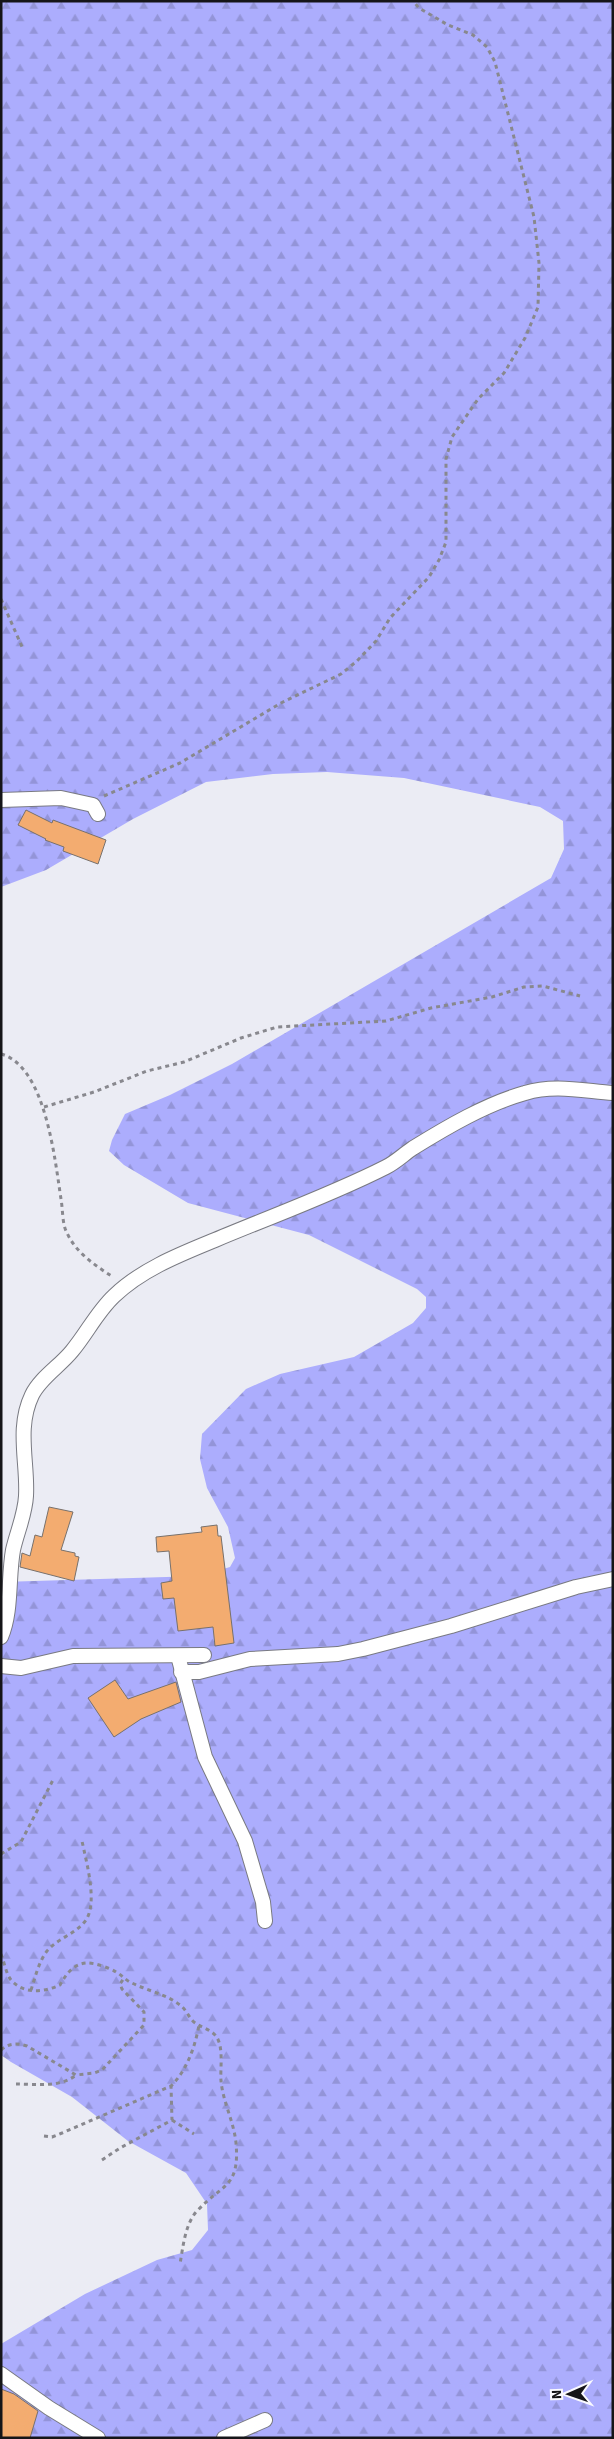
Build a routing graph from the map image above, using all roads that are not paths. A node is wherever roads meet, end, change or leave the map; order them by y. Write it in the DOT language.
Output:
graph roads {
  1 [pos="1,800"];
  2 [pos="95,809"];
  3 [pos="613,1093"];
  4 [pos="613,1578"];
  5 [pos="1,1637"];
  6 [pos="204,1655"];
  7 [pos="178,1656"];
  8 [pos="1,1666"];
  9 [pos="181,1672"];
  10 [pos="265,1922"];
  11 [pos="1,2374"];
  12 [pos="265,2420"];
  13 [pos="98,2438"];
  14 [pos="224,2438"];
  1 -- 2 [label="street"];
  3 -- 5 [label="street"];
  4 -- 9 [label="street"];
  6 -- 7 [label="street"];
  7 -- 8 [label="street"];
  7 -- 9 [label="street"];
  9 -- 10 [label="street"];
  11 -- 13 [label="street"];
  12 -- 14 [label="street"];
}
